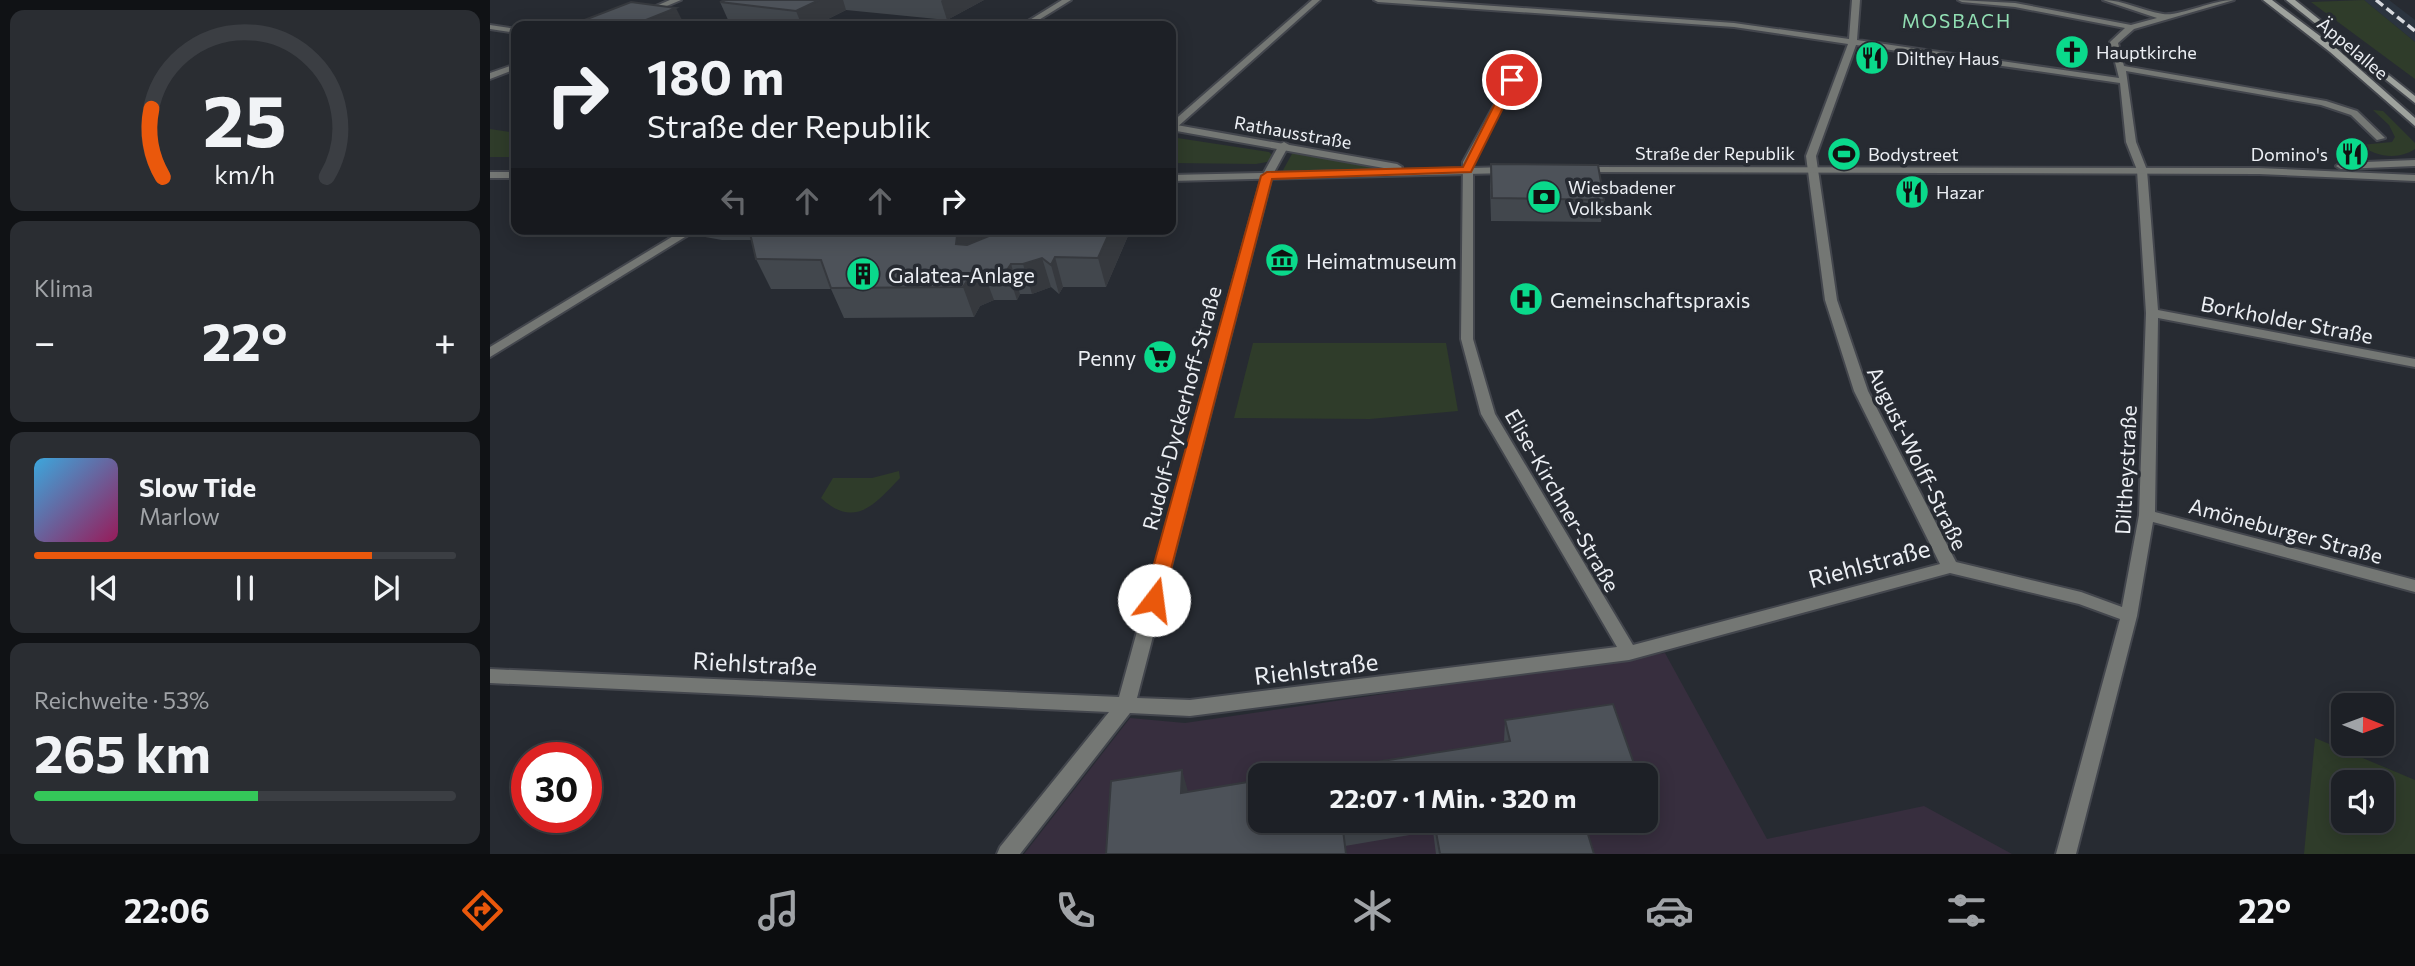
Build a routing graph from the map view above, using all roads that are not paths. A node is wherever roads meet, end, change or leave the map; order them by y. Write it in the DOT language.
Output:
graph roads {
  1 [pos="677,0"];
  2 [pos="1067,0"];
  3 [pos="1316,0"];
  4 [pos="1378,0"];
  5 [pos="1856,0"];
  6 [pos="1962,0"];
  7 [pos="2107,0"];
  8 [pos="2230,0"];
  9 [pos="2267,0"];
  10 [pos="2290,0"];
  11 [pos="2164,18"];
  12 [pos="625,21"];
  13 [pos="1032,21"];
  14 [pos="490,27"];
  15 [pos="2131,27"];
  16 [pos="511,31"];
  17 [pos="1853,42"];
  18 [pos="511,68"];
  19 [pos="2122,68"];
  20 [pos="490,76"];
  21 [pos="1512,80"];
  22 [pos="2124,82"];
  23 [pos="2415,100"];
  24 [pos="1176,123"];
  25 [pos="2415,123"];
  26 [pos="1176,128"];
  27 [pos="2380,138"];
  28 [pos="1283,145"];
  29 [pos="2415,163"];
  30 [pos="1409,170"];
  31 [pos="1467,170"];
  32 [pos="1519,170"];
  33 [pos="1570,170"];
  34 [pos="1811,170"];
  35 [pos="2143,170"];
  36 [pos="2259,171"];
  37 [pos="490,175"];
  38 [pos="511,175"];
  39 [pos="1267,176"];
  40 [pos="1176,177"];
  41 [pos="2415,178"];
  42 [pos="683,235"];
  43 [pos="2152,313"];
  44 [pos="490,353"];
  45 [pos="2415,363"];
  46 [pos="2147,515"];
  47 [pos="1950,567"];
  48 [pos="2415,586"];
  49 [pos="2129,616"];
  50 [pos="1629,653"];
  51 [pos="490,676"];
  52 [pos="1126,704"];
  53 [pos="1007,854"];
  54 [pos="2066,854"];
  1 -- 12 [label="street"];
  2 -- 13 [label="street"];
  3 -- 24 [label="street"];
  4 -- 17 [label="street"];
  5 -- 17 [label="street, August-Wolff-Straße"];
  6 -- 15 [label="street"];
  7 -- 11 [label="street"];
  8 -- 11 [label="street"];
  9 -- 25 [label="main road, Äppelallee"];
  10 -- 23 [label="main road, Äppelallee"];
  11 -- 15 [label="street"];
  14 -- 16 [label="street"];
  15 -- 19 [label="street, Diltheystraße"];
  17 -- 22 [label="street"];
  17 -- 34 [label="street, August-Wolff-Straße"];
  18 -- 20 [label="street"];
  19 -- 22 [label="street, Diltheystraße"];
  19 -- 27 [label="street"];
  21 -- 31 [label="street, Elise-Kirchner-Straße"];
  22 -- 35 [label="street, Diltheystraße"];
  26 -- 28 [label="street, Rathausstraße"];
  28 -- 30 [label="street, Rathausstraße"];
  28 -- 39 [label="street, Rudolf-Dyckerhoff-Straße"];
  29 -- 36 [label="street, Straße der Republik"];
  30 -- 31 [label="street"];
  30 -- 39 [label="street"];
  31 -- 32 [label="street"];
  31 -- 50 [label="street, Elise-Kirchner-Straße"];
  33 -- 34 [label="street, Straße der Republik"];
  34 -- 35 [label="street, Straße der Republik"];
  34 -- 47 [label="street, August-Wolff-Straße"];
  35 -- 36 [label="street, Straße der Republik"];
  35 -- 43 [label="street, Diltheystraße"];
  36 -- 41 [label="street, Straße der Republik"];
  37 -- 38 [label="street"];
  39 -- 40 [label="street"];
  39 -- 52 [label="street, Rudolf-Dyckerhoff-Straße"];
  42 -- 44 [label="street"];
  43 -- 45 [label="street, Borkholder Straße"];
  43 -- 46 [label="street, Diltheystraße"];
  46 -- 48 [label="street, Amöneburger Straße"];
  46 -- 49 [label="street, Diltheystraße"];
  47 -- 49 [label="street, Riehlstraße"];
  47 -- 50 [label="street, Riehlstraße"];
  49 -- 54 [label="street, Diltheystraße"];
  50 -- 52 [label="street, Riehlstraße"];
  51 -- 52 [label="street, Riehlstraße"];
  52 -- 53 [label="street, Rudolf-Dyckerhoff-Straße"];
}
